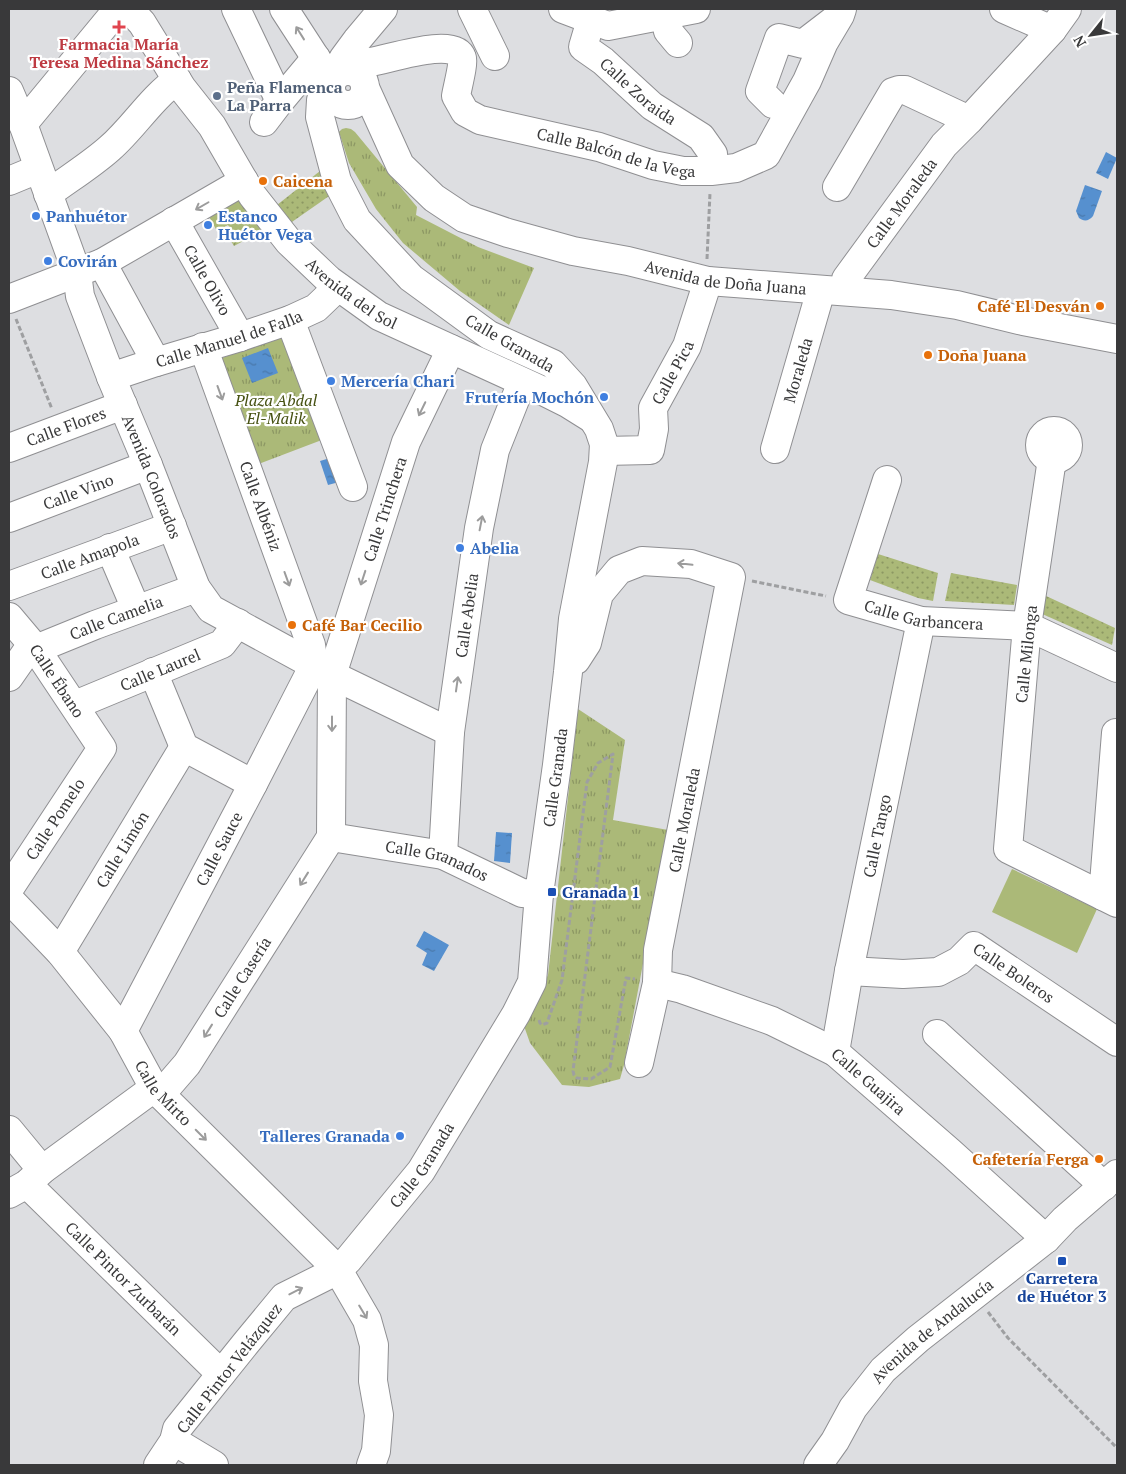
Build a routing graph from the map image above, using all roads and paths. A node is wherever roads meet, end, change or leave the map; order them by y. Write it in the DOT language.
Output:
graph roads {
  1 [pos="118,9"];
  2 [pos="129,9"];
  3 [pos="236,9"];
  4 [pos="284,9"];
  5 [pos="472,9"];
  6 [pos="563,9"];
  7 [pos="696,9"];
  8 [pos="1004,9"];
  9 [pos="1067,9"];
  10 [pos="379,11"];
  11 [pos="841,12"];
  12 [pos="664,15"];
  13 [pos="591,20"];
  14 [pos="1052,30"];
  15 [pos="678,43"];
  16 [pos="494,56"];
  17 [pos="177,80"];
  18 [pos="347,82"];
  19 [pos="774,104"];
  20 [pos="14,107"];
  21 [pos="969,120"];
  22 [pos="712,163"];
  23 [pos="38,169"];
  24 [pos="9,181"];
  25 [pos="244,181"];
  26 [pos="836,187"];
  27 [pos="48,194"];
  28 [pos="174,221"];
  29 [pos="89,268"];
  30 [pos="707,273"];
  31 [pos="338,287"];
  32 [pos="833,290"];
  33 [pos="11,305"];
  34 [pos="290,320"];
  35 [pos="240,337"];
  36 [pos="1117,339"];
  37 [pos="203,347"];
  38 [pos="451,349"];
  39 [pos="156,362"];
  40 [pos="111,378"];
  41 [pos="522,382"];
  42 [pos="123,405"];
  43 [pos="594,420"];
  44 [pos="60,428"];
  45 [pos="9,448"];
  46 [pos="775,449"];
  47 [pos="604,451"];
  48 [pos="1052,459"];
  49 [pos="148,465"];
  50 [pos="887,480"];
  51 [pos="353,487"];
  52 [pos="9,518"];
  53 [pos="172,526"];
  54 [pos="110,548"];
  55 [pos="731,577"];
  56 [pos="9,586"];
  57 [pos="196,588"];
  58 [pos="848,600"];
  59 [pos="136,609"];
  60 [pos="9,617"];
  61 [pos="921,621"];
  62 [pos="238,624"];
  63 [pos="1027,626"];
  64 [pos="34,646"];
  65 [pos="1117,668"];
  66 [pos="323,670"];
  67 [pos="153,672"];
  68 [pos="568,672"];
  69 [pos="9,676"];
  70 [pos="75,705"];
  71 [pos="450,732"];
  72 [pos="1116,733"];
  73 [pos="184,746"];
  74 [pos="102,748"];
  75 [pos="253,784"];
  76 [pos="331,837"];
  77 [pos="443,855"];
  78 [pos="9,889"];
  79 [pos="539,894"];
  80 [pos="9,899"];
  81 [pos="1110,900"];
  82 [pos="60,952"];
  83 [pos="849,971"];
  84 [pos="626,978"];
  85 [pos="657,983"];
  86 [pos="540,1011"];
  87 [pos="123,1031"];
  88 [pos="937,1034"];
  89 [pos="1117,1042"];
  90 [pos="835,1052"];
  91 [pos="639,1063"];
  92 [pos="154,1088"];
  93 [pos="9,1130"];
  94 [pos="26,1182"];
  95 [pos="1113,1184"];
  96 [pos="1046,1240"];
  97 [pos="338,1270"];
  98 [pos="974,1294"];
  99 [pos="222,1374"];
  100 [pos="174,1441"];
  101 [pos="1117,1448"];
  102 [pos="832,1453"];
  103 [pos="158,1465"];
  104 [pos="214,1465"];
  105 [pos="371,1465"];
  106 [pos="818,1465"];
  1 -- 20 [label="street"];
  2 -- 17 [label="street, Avenida del Sol"];
  3 -- 18 [label="street"];
  18 -- 4 [label="street, one-way"];
  5 -- 16 [label="street"];
  6 -- 13 [label="street"];
  7 -- 12 [label="street"];
  8 -- 14 [label="street"];
  9 -- 14 [label="street, Calle Moraleda"];
  10 -- 18 [label="street, Calle Granada"];
  11 -- 19 [label="street, Calle Balcón de la Vega"];
  11 -- 22 [label="street, Calle Balcón de la Vega"];
  12 -- 13 [label="street"];
  12 -- 15 [label="street"];
  13 -- 22 [label="street, Calle Zoraida"];
  14 -- 21 [label="street, Calle Moraleda"];
  17 -- 25 [label="street, Avenida del Sol"];
  17 -- 27 [label="street"];
  18 -- 22 [label="street, Calle Balcón de la Vega"];
  18 -- 30 [label="street, Avenida de Doña Juana"];
  18 -- 43 [label="street, Calle Granada"];
  20 -- 23 [label="street, Avenida Colorados"];
  21 -- 26 [label="street"];
  21 -- 32 [label="street, Calle Moraleda"];
  22 -- 30 [label="path"];
  23 -- 24 [label="street"];
  23 -- 27 [label="street, Avenida Colorados"];
  25 -- 28 [label="street, one-way"];
  25 -- 31 [label="street, Avenida del Sol"];
  27 -- 29 [label="street, Avenida Colorados"];
  28 -- 29 [label="street"];
  28 -- 35 [label="street, Calle Olivo"];
  29 -- 33 [label="street"];
  29 -- 39 [label="street"];
  29 -- 40 [label="street, Avenida Colorados"];
  30 -- 32 [label="street, Avenida de Doña Juana"];
  30 -- 47 [label="street, Calle Pica"];
  31 -- 34 [label="street, Calle Manuel de Falla"];
  31 -- 38 [label="street, Avenida del Sol"];
  32 -- 36 [label="street, Avenida de Doña Juana"];
  32 -- 46 [label="street, Moraleda"];
  33 -- 44 [label="path"];
  34 -- 35 [label="street, Calle Manuel de Falla"];
  34 -- 51 [label="street"];
  35 -- 37 [label="street, Calle Manuel de Falla"];
  37 -- 39 [label="street, Calle Manuel de Falla"];
  37 -- 66 [label="street, Calle Albéniz, one-way"];
  38 -- 41 [label="street, Avenida del Sol"];
  38 -- 66 [label="street, Calle Trinchera, one-way"];
  39 -- 40 [label="street, Calle Manuel de Falla"];
  40 -- 42 [label="street, Avenida Colorados"];
  41 -- 43 [label="street, Avenida del Sol"];
  71 -- 41 [label="street, Calle Abelia, one-way"];
  42 -- 44 [label="street, Calle Flores"];
  42 -- 49 [label="street, Avenida Colorados"];
  43 -- 47 [label="street, Calle Granada"];
  44 -- 45 [label="street, Calle Flores"];
  47 -- 68 [label="street, Calle Granada"];
  48 -- 63 [label="street, Calle Milonga"];
  49 -- 52 [label="street, Calle Vino"];
  49 -- 53 [label="street, Avenida Colorados"];
  50 -- 58 [label="street, Calle Garbancera"];
  53 -- 54 [label="street, Calle Amapola"];
  53 -- 57 [label="street, Avenida Colorados"];
  54 -- 56 [label="street, Calle Amapola"];
  54 -- 59 [label="street"];
  55 -- 58 [label="path"];
  55 -- 68 [label="street, one-way"];
  55 -- 85 [label="street, Calle Moraleda"];
  57 -- 59 [label="street, Calle Camelia"];
  57 -- 62 [label="street, Avenida Colorados"];
  58 -- 61 [label="street, Calle Garbancera"];
  59 -- 64 [label="street, Calle Camelia"];
  60 -- 64 [label="street, Calle Ébano"];
  61 -- 63 [label="street, Calle Garbancera"];
  61 -- 83 [label="street, Calle Tango"];
  62 -- 66 [label="street, Avenida Colorados"];
  62 -- 67 [label="street, Calle Laurel"];
  63 -- 65 [label="street, Calle Garbancera"];
  63 -- 81 [label="street, Calle Milonga"];
  64 -- 69 [label="street"];
  64 -- 70 [label="street, Calle Ébano"];
  66 -- 71 [label="street, Avenida Colorados"];
  66 -- 75 [label="street, Calle Sauce"];
  66 -- 76 [label="street, one-way"];
  67 -- 70 [label="street, Calle Laurel"];
  67 -- 73 [label="street"];
  68 -- 79 [label="street, Calle Granada"];
  70 -- 74 [label="street, Calle Ébano"];
  71 -- 77 [label="street, Calle Abelia"];
  72 -- 81 [label="street"];
  73 -- 75 [label="street"];
  73 -- 82 [label="street, Calle Limón"];
  74 -- 78 [label="street, Calle Pomelo"];
  75 -- 87 [label="street, Calle Sauce"];
  76 -- 77 [label="street, Calle Granados"];
  76 -- 92 [label="street, Calle Casería, one-way"];
  77 -- 79 [label="street, Calle Granados"];
  79 -- 97 [label="street, Calle Granada"];
  80 -- 82 [label="street, Calle Mirto"];
  82 -- 87 [label="street, Calle Mirto"];
  83 -- 89 [label="street, Calle Boleros"];
  83 -- 90 [label="street, Calle Tango"];
  84 -- 86 [label="path"];
  85 -- 90 [label="street, Calle Guajira"];
  85 -- 91 [label="street, Calle Moraleda"];
  87 -- 92 [label="street, Calle Mirto"];
  88 -- 95 [label="street, Avenida de Andalucía"];
  90 -- 96 [label="street, Calle Guajira"];
  92 -- 94 [label="street, Calle Casería"];
  92 -- 97 [label="street, Calle Mirto, one-way"];
  93 -- 94 [label="street, Calle Pintor Zurbarán"];
  94 -- 99 [label="street, Calle Pintor Zurbarán"];
  95 -- 96 [label="street, Avenida de Andalucía"];
  96 -- 98 [label="street, Avenida de Andalucía"];
  99 -- 97 [label="street, Calle Pintor Velázquez, one-way"];
  97 -- 105 [label="street, one-way"];
  98 -- 101 [label="path"];
  98 -- 102 [label="street, Avenida de Andalucía"];
  99 -- 100 [label="street, Calle Pintor Velázquez"];
  100 -- 103 [label="street, Calle Pintor Velázquez"];
  100 -- 104 [label="street"];
  102 -- 106 [label="street, Avenida de Andalucía"];
}
